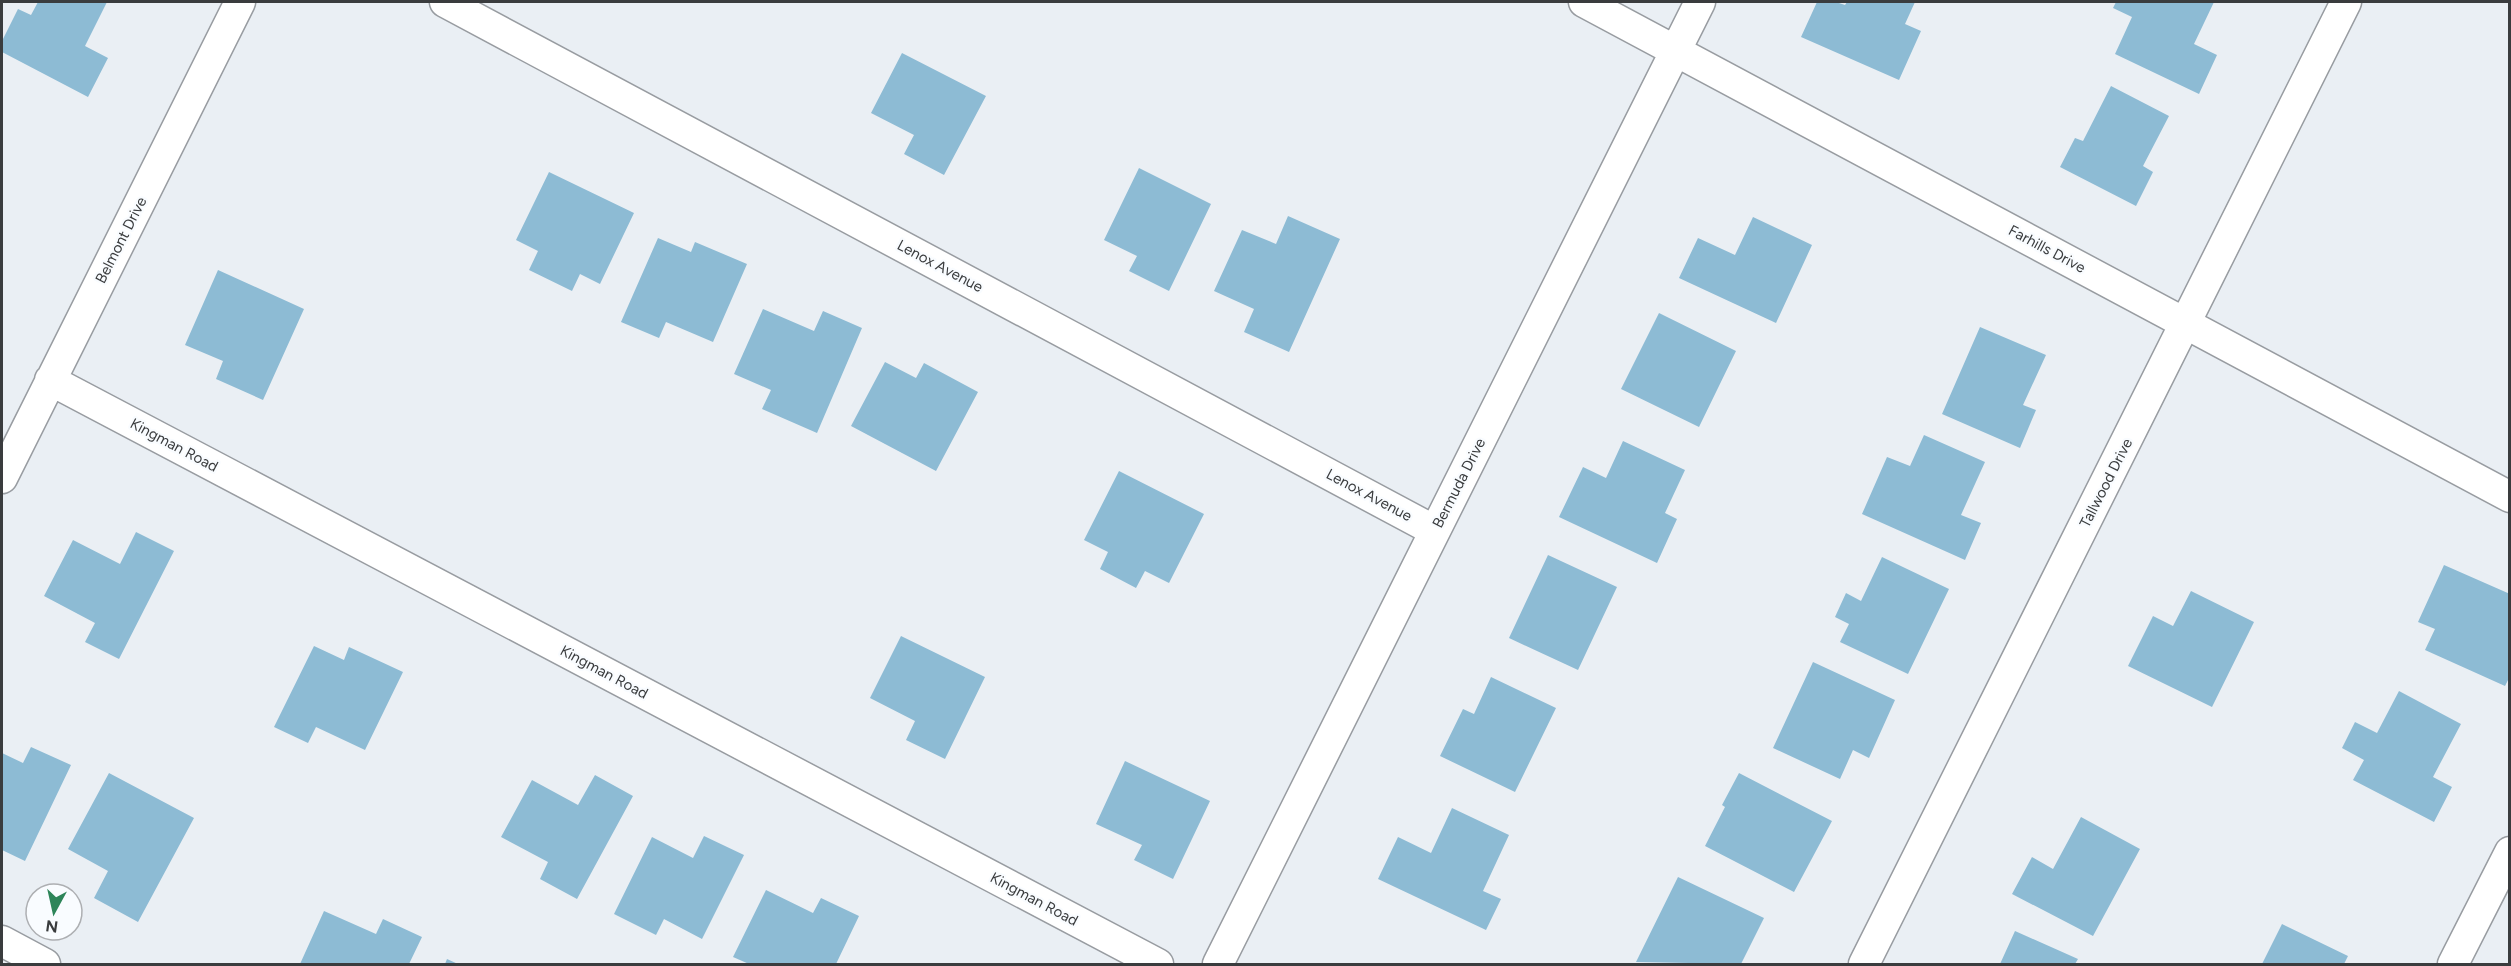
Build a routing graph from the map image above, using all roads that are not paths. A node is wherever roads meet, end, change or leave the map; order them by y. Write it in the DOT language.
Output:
graph roads {
  1 [pos="240,2"];
  2 [pos="446,2"];
  3 [pos="1584,2"];
  4 [pos="1700,2"];
  5 [pos="2346,2"];
  6 [pos="1676,49"];
  7 [pos="2186,323"];
  8 [pos="50,380"];
  9 [pos="2,478"];
  10 [pos="2510,497"];
  11 [pos="1435,531"];
  12 [pos="2510,852"];
  13 [pos="2,941"];
  14 [pos="45,964"];
  15 [pos="1158,964"];
  16 [pos="1218,964"];
  17 [pos="1864,964"];
  18 [pos="2453,964"];
  1 -- 8 [label="street, Belmont Drive"];
  2 -- 11 [label="street, Lenox Avenue"];
  3 -- 6 [label="street, Farhills Drive"];
  4 -- 6 [label="street, Bermuda Drive"];
  5 -- 7 [label="street, Tallwood Drive"];
  6 -- 7 [label="street, Farhills Drive"];
  6 -- 11 [label="street, Bermuda Drive"];
  7 -- 10 [label="street, Farhills Drive"];
  7 -- 17 [label="street, Tallwood Drive"];
  8 -- 9 [label="street, Belmont Drive"];
  8 -- 15 [label="street, Kingman Road"];
  11 -- 16 [label="street, Bermuda Drive"];
  12 -- 18 [label="street"];
  13 -- 14 [label="street"];
}
